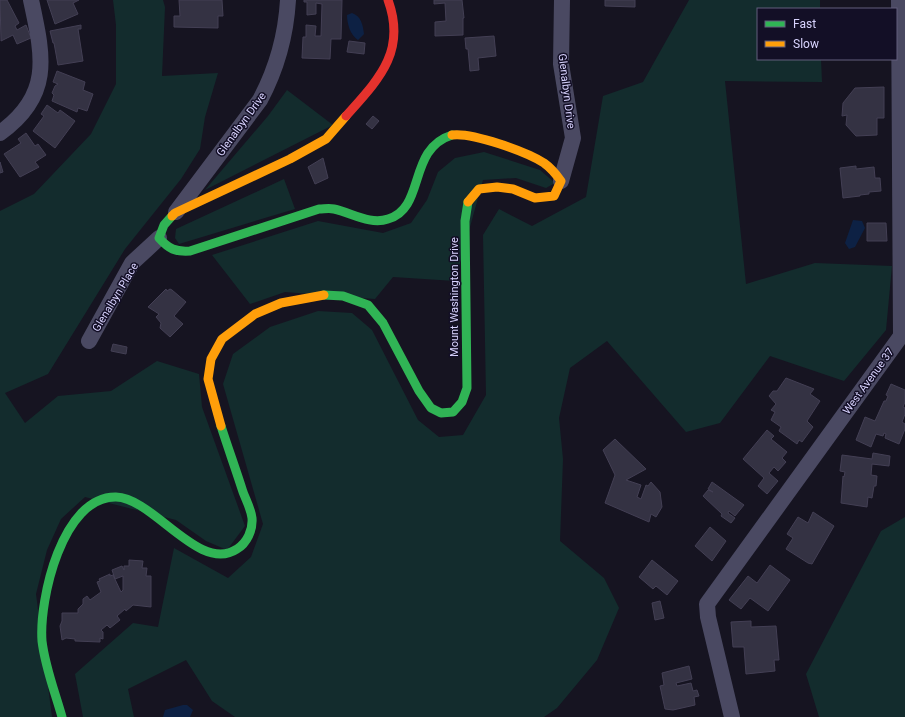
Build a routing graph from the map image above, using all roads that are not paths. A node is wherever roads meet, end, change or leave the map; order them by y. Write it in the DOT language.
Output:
graph roads {
  1 [pos="31,0"];
  2 [pos="288,0"];
  3 [pos="388,0"];
  4 [pos="562,0"];
  5 [pos="899,0"];
  6 [pos="0,134"];
  7 [pos="561,181"];
  8 [pos="175,213"];
  9 [pos="159,238"];
  10 [pos="89,340"];
  11 [pos="62,717"];
  12 [pos="732,717"];
  1 -- 6 [label="street"];
  2 -- 8 [label="street, Glenalbyn Drive"];
  3 -- 8 [label="street"];
  4 -- 7 [label="street, Glenalbyn Drive"];
  5 -- 12 [label="street, West Avenue 37"];
  7 -- 9 [label="street"];
  7 -- 11 [label="street, Mount Washington Drive"];
  8 -- 9 [label="street"];
  9 -- 10 [label="street, Glenalbyn Place"];
}
